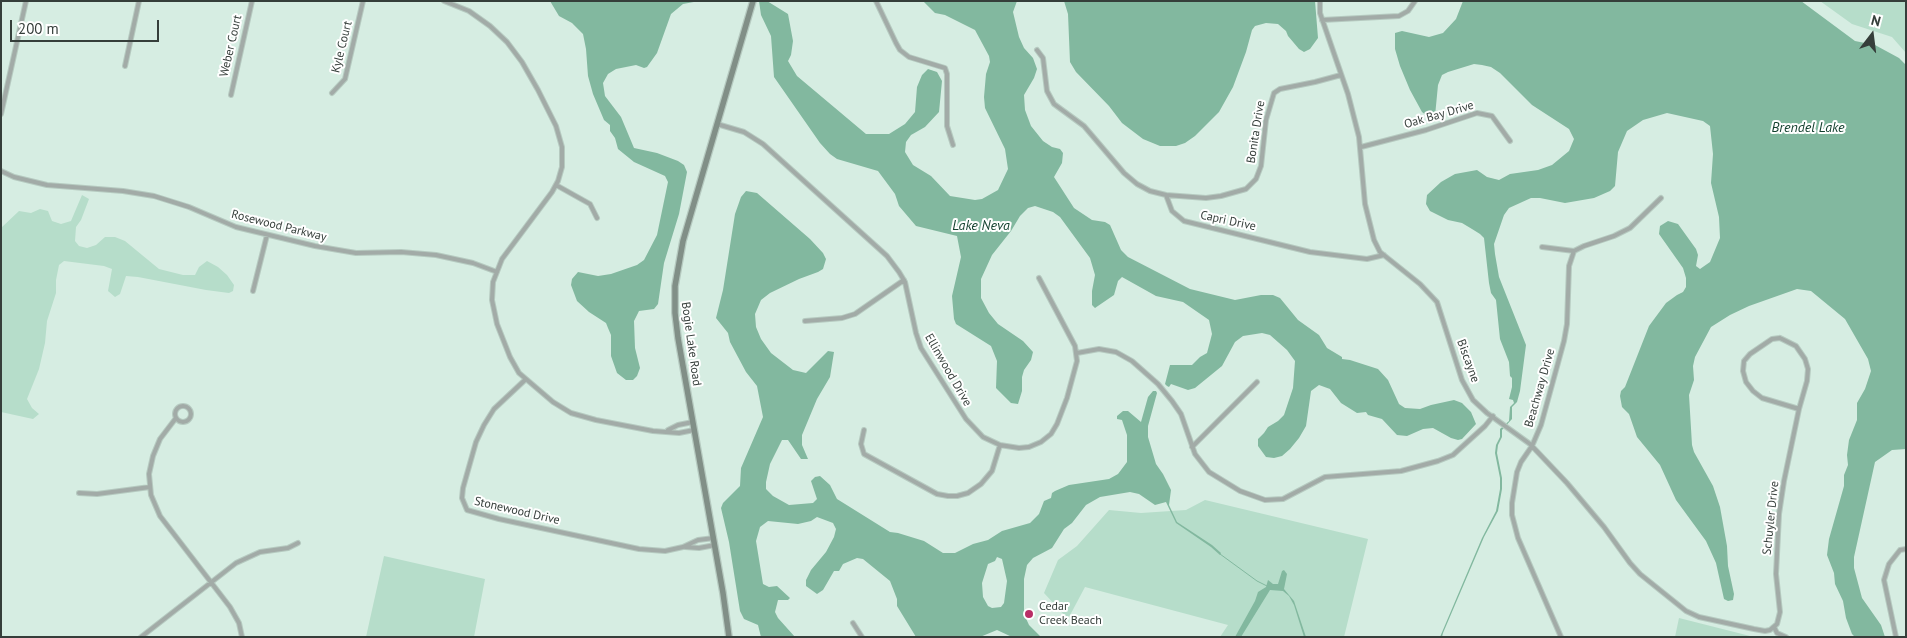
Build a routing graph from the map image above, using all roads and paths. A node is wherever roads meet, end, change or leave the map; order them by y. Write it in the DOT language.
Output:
graph roads {
  1 [pos="26,1"];
  2 [pos="139,1"];
  3 [pos="252,1"];
  4 [pos="363,1"];
  5 [pos="444,1"];
  6 [pos="753,1"];
  7 [pos="876,1"];
  8 [pos="1320,1"];
  9 [pos="1415,1"];
  10 [pos="1322,20"];
  11 [pos="1037,50"];
  12 [pos="125,66"];
  13 [pos="1341,75"];
  14 [pos="332,93"];
  15 [pos="230,95"];
  16 [pos="1,114"];
  17 [pos="717,124"];
  18 [pos="1510,141"];
  19 [pos="953,145"];
  20 [pos="1361,148"];
  21 [pos="1,171"];
  22 [pos="556,185"];
  23 [pos="1166,195"];
  24 [pos="1661,198"];
  25 [pos="597,218"];
  26 [pos="267,235"];
  27 [pos="1542,247"];
  28 [pos="1574,251"];
  29 [pos="1384,254"];
  30 [pos="497,272"];
  31 [pos="1039,278"];
  32 [pos="904,280"];
  33 [pos="253,291"];
  34 [pos="806,321"];
  35 [pos="1077,353"];
  36 [pos="526,378"];
  37 [pos="1257,382"];
  38 [pos="1798,409"];
  39 [pos="1493,416"];
  40 [pos="176,418"];
  41 [pos="693,422"];
  42 [pos="694,430"];
  43 [pos="864,430"];
  44 [pos="666,431"];
  45 [pos="1000,445"];
  46 [pos="1532,446"];
  47 [pos="1192,447"];
  48 [pos="150,487"];
  49 [pos="79,493"];
  50 [pos="714,538"];
  51 [pos="298,543"];
  52 [pos="715,546"];
  53 [pos="683,547"];
  54 [pos="1906,549"];
  55 [pos="210,582"];
  56 [pos="853,623"];
  57 [pos="1774,627"];
  58 [pos="141,637"];
  59 [pos="242,637"];
  60 [pos="729,637"];
  61 [pos="862,637"];
  62 [pos="1561,637"];
  63 [pos="1786,637"];
  64 [pos="1896,637"];
  1 -- 16 [label="street"];
  2 -- 12 [label="street"];
  3 -- 15 [label="street, Weber Court"];
  4 -- 14 [label="street, Kyle Court"];
  5 -- 22 [label="street"];
  6 -- 17 [label="main road, Bogie Lake Road"];
  7 -- 19 [label="street"];
  8 -- 10 [label="street, Biscayne"];
  9 -- 10 [label="street"];
  10 -- 13 [label="street, Biscayne"];
  11 -- 23 [label="street"];
  13 -- 20 [label="street, Biscayne"];
  13 -- 23 [label="street, Bonita Drive"];
  17 -- 32 [label="street, Ellinwood Drive"];
  17 -- 41 [label="main road, Bogie Lake Road"];
  18 -- 20 [label="street, Oak Bay Drive"];
  20 -- 29 [label="street, Biscayne"];
  21 -- 26 [label="street, Rosewood Parkway"];
  22 -- 25 [label="street"];
  22 -- 30 [label="street"];
  23 -- 29 [label="street, Capri Drive"];
  24 -- 28 [label="street"];
  26 -- 30 [label="street, Rosewood Parkway"];
  26 -- 33 [label="street"];
  27 -- 28 [label="street"];
  28 -- 46 [label="street, Beachway Drive"];
  29 -- 39 [label="street, Biscayne"];
  30 -- 36 [label="street"];
  31 -- 35 [label="street"];
  32 -- 34 [label="street"];
  32 -- 45 [label="street, Ellinwood Drive"];
  35 -- 45 [label="street, Ellinwood Drive"];
  35 -- 47 [label="street"];
  36 -- 44 [label="street"];
  36 -- 53 [label="street, Stonewood Drive"];
  37 -- 47 [label="street"];
  38 -- 38 [label="street, Schuyler Drive"];
  38 -- 57 [label="street, Schuyler Drive"];
  39 -- 46 [label="street, Biscayne"];
  39 -- 47 [label="street"];
  40 -- 40 [label="street"];
  40 -- 48 [label="street"];
  41 -- 42 [label="main road, Bogie Lake Road"];
  41 -- 44 [label="street"];
  42 -- 44 [label="street"];
  42 -- 50 [label="main road, Bogie Lake Road"];
  43 -- 45 [label="street"];
  46 -- 57 [label="street, Biscayne"];
  46 -- 62 [label="street, Beachway Drive"];
  48 -- 49 [label="street"];
  48 -- 55 [label="street"];
  50 -- 52 [label="main road, Bogie Lake Road"];
  50 -- 53 [label="street, Stonewood Drive"];
  51 -- 55 [label="street"];
  52 -- 53 [label="street, Stonewood Drive"];
  52 -- 60 [label="main road, Bogie Lake Road"];
  54 -- 64 [label="street"];
  55 -- 58 [label="street"];
  55 -- 59 [label="street"];
  56 -- 61 [label="street"];
  57 -- 63 [label="street"];
}
